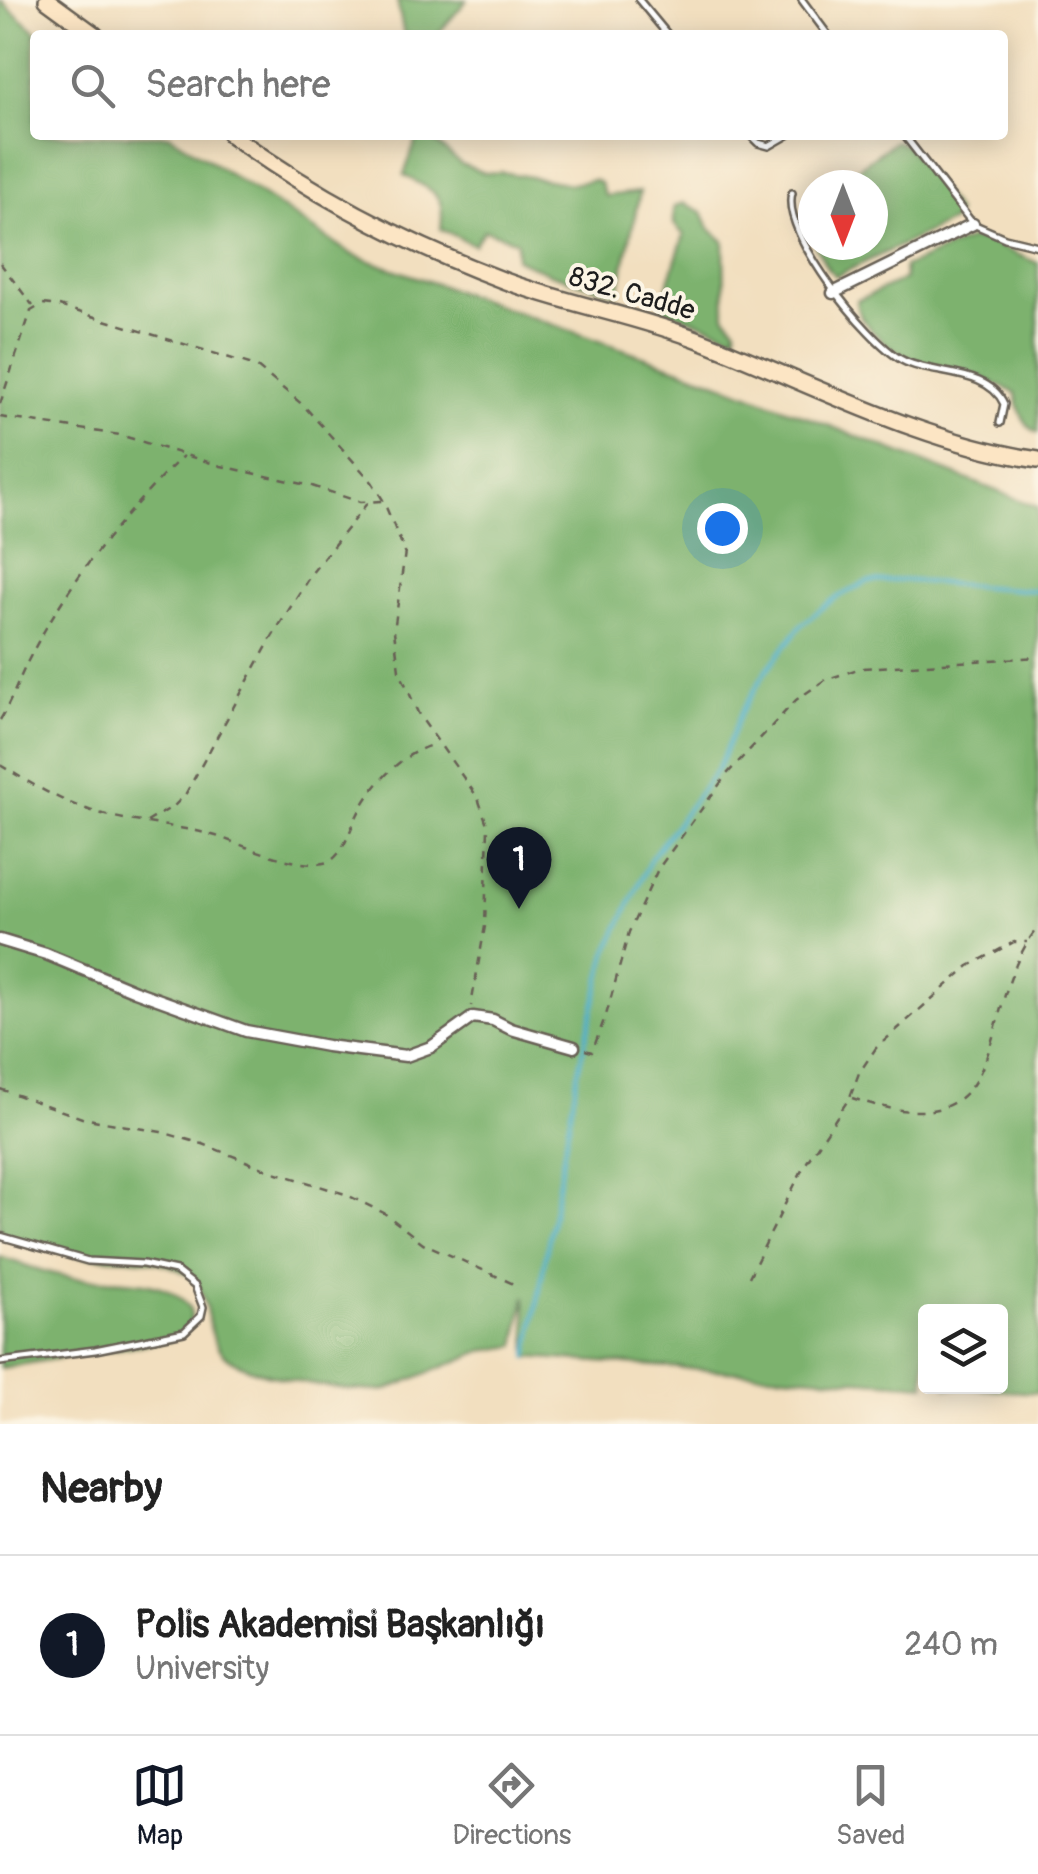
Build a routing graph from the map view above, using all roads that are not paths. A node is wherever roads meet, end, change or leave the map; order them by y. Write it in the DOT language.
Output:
graph roads {
  1 [pos="47,0"];
  2 [pos="639,0"];
  3 [pos="802,0"];
  4 [pos="87,30"];
  5 [pos="664,30"];
  6 [pos="824,30"];
  7 [pos="239,140"];
  8 [pos="755,140"];
  9 [pos="779,140"];
  10 [pos="908,140"];
  11 [pos="792,193"];
  12 [pos="973,224"];
  13 [pos="1038,246"];
  14 [pos="833,293"];
  15 [pos="1000,423"];
  16 [pos="1038,460"];
  17 [pos="0,940"];
  18 [pos="574,1048"];
  19 [pos="0,1236"];
  20 [pos="0,1362"];
  1 -- 4 [label="street"];
  2 -- 5 [label="lane"];
  3 -- 6 [label="lane"];
  7 -- 16 [label="street, 832. Cadde"];
  8 -- 9 [label="lane"];
  10 -- 12 [label="lane"];
  11 -- 14 [label="lane"];
  12 -- 13 [label="lane"];
  12 -- 14 [label="street"];
  14 -- 15 [label="lane"];
  17 -- 18 [label="street"];
  19 -- 20 [label="lane"];
}
